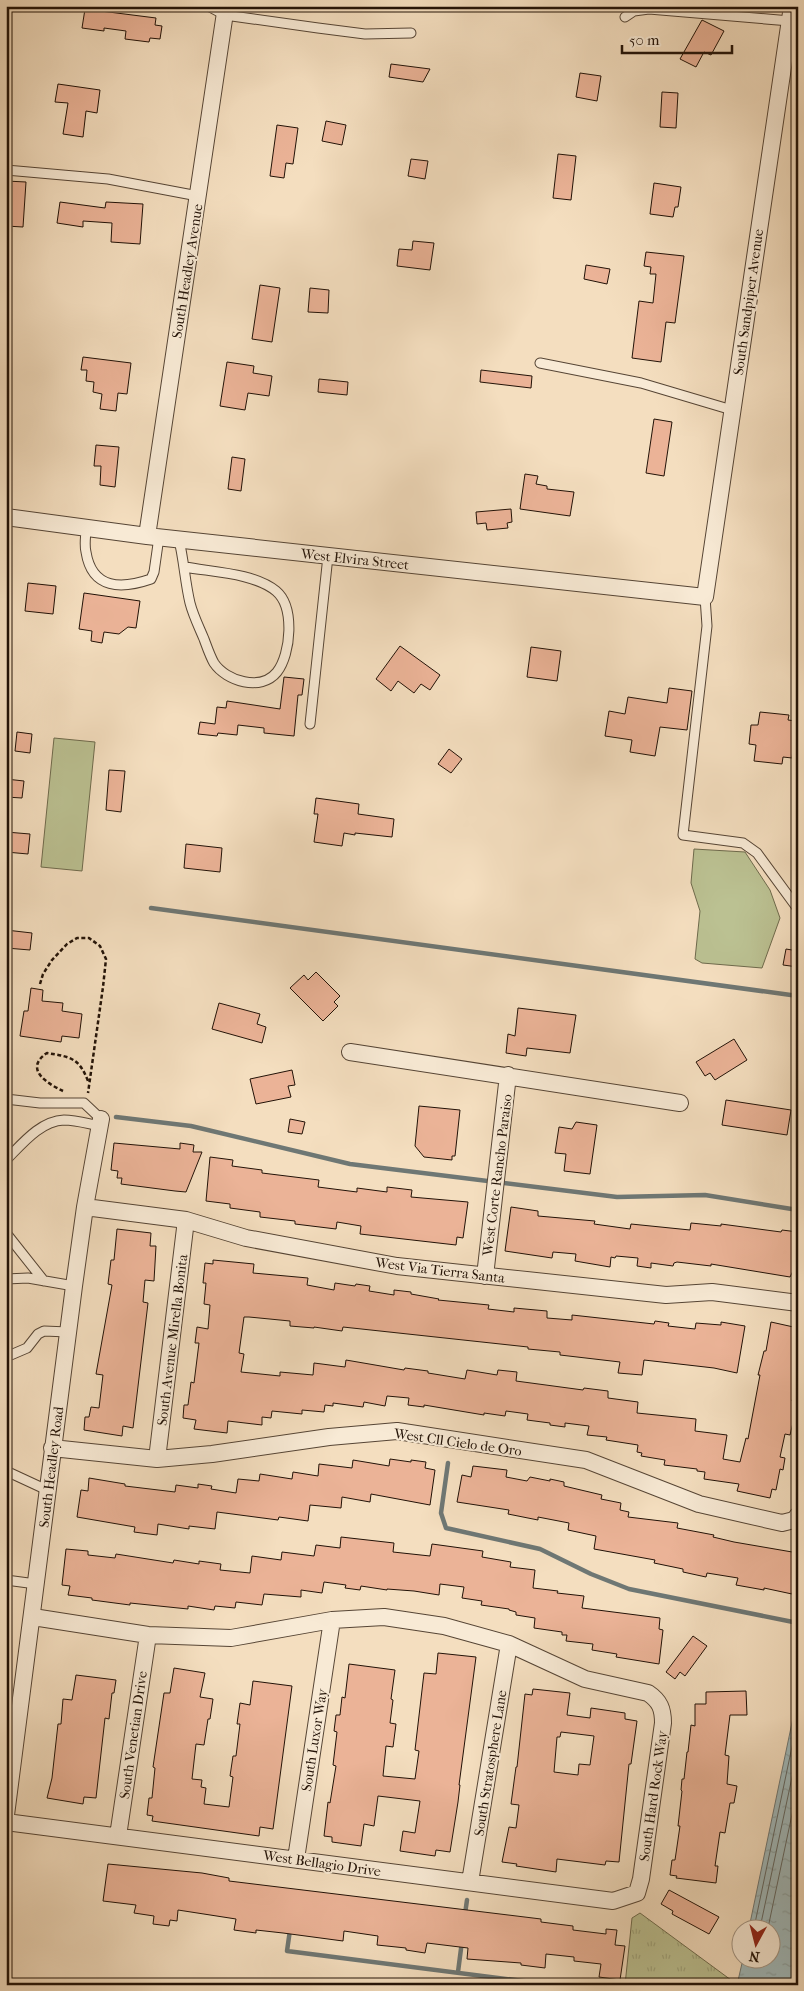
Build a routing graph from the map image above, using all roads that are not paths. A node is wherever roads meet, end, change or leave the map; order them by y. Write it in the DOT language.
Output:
graph roads {
  1 [pos="208,6"];
  2 [pos="225,11"];
  3 [pos="791,14"];
  4 [pos="625,17"];
  5 [pos="411,33"];
  6 [pos="6,170"];
  7 [pos="198,196"];
  8 [pos="540,363"];
  9 [pos="732,410"];
  10 [pos="6,517"];
  11 [pos="86,528"];
  12 [pos="153,537"];
  13 [pos="179,540"];
  14 [pos="328,556"];
  15 [pos="185,567"];
  16 [pos="705,598"];
  17 [pos="310,724"];
  18 [pos="798,909"];
  19 [pos="350,1052"];
  20 [pos="508,1075"];
  21 [pos="6,1100"];
  22 [pos="680,1103"];
  23 [pos="101,1122"];
  24 [pos="6,1160"];
  25 [pos="85,1207"];
  26 [pos="186,1220"];
  27 [pos="6,1233"];
  28 [pos="485,1276"];
  29 [pos="6,1279"];
  30 [pos="44,1281"];
  31 [pos="74,1286"];
  32 [pos="798,1303"];
  33 [pos="68,1332"];
  34 [pos="6,1357"];
  35 [pos="52,1448"];
  36 [pos="157,1459"];
  37 [pos="6,1471"];
  38 [pos="47,1490"];
  39 [pos="796,1518"];
  40 [pos="6,1580"];
  41 [pos="36,1584"];
  42 [pos="33,1616"];
  43 [pos="332,1620"];
  44 [pos="148,1635"];
  45 [pos="509,1644"];
  46 [pos="12,1722"];
  47 [pos="6,1815"];
  48 [pos="6,1822"];
  49 [pos="118,1836"];
  50 [pos="296,1859"];
  51 [pos="470,1882"];
  52 [pos="637,1893"];
  1 -- 2 [label="lane"];
  2 -- 5 [label="lane"];
  2 -- 7 [label="street, South Headley Avenue"];
  3 -- 4 [label="lane"];
  3 -- 9 [label="street, South Sandpiper Avenue"];
  6 -- 7 [label="lane"];
  7 -- 12 [label="street, South Headley Avenue"];
  8 -- 9 [label="lane"];
  9 -- 16 [label="street, South Sandpiper Avenue"];
  10 -- 11 [label="street, West Elvira Street"];
  11 -- 12 [label="street, West Elvira Street"];
  11 -- 12 [label="lane"];
  12 -- 13 [label="street, West Elvira Street"];
  13 -- 14 [label="street, West Elvira Street"];
  13 -- 15 [label="lane"];
  14 -- 16 [label="street, West Elvira Street"];
  14 -- 17 [label="lane"];
  15 -- 15 [label="lane"];
  16 -- 18 [label="lane"];
  19 -- 20 [label="street, West Corte Rancho Paraiso"];
  20 -- 22 [label="street, West Corte Rancho Paraiso"];
  20 -- 28 [label="street, West Corte Rancho Paraiso"];
  21 -- 23 [label="lane"];
  23 -- 24 [label="lane"];
  23 -- 25 [label="street, South Headley Road"];
  25 -- 26 [label="street, West Via Tierra Santa"];
  25 -- 31 [label="street, South Headley Road"];
  26 -- 28 [label="street, West Via Tierra Santa"];
  26 -- 36 [label="street, South Avenue Mirella Bonita"];
  27 -- 30 [label="lane"];
  28 -- 32 [label="street, West Via Tierra Santa"];
  29 -- 30 [label="lane"];
  30 -- 31 [label="lane"];
  31 -- 33 [label="street, South Headley Road"];
  33 -- 34 [label="lane"];
  33 -- 35 [label="street, South Headley Road"];
  35 -- 36 [label="street, West Cll Cielo de Oro"];
  35 -- 38 [label="street, South Headley Road"];
  36 -- 39 [label="street, West Cll Cielo de Oro"];
  37 -- 38 [label="lane"];
  38 -- 41 [label="street, South Headley Road"];
  40 -- 41 [label="lane"];
  41 -- 42 [label="street, South Headley Road"];
  42 -- 44 [label="street"];
  42 -- 46 [label="street, South Headley Road"];
  43 -- 44 [label="street"];
  43 -- 45 [label="street"];
  43 -- 50 [label="street, South Luxor Way"];
  44 -- 49 [label="street, South Venetian Drive"];
  45 -- 51 [label="street, South Stratosphere Lane"];
  45 -- 52 [label="street, South Hard Rock Way"];
  46 -- 47 [label="street, South Headley Road"];
  48 -- 49 [label="street, West Bellagio Drive"];
  49 -- 50 [label="street, West Bellagio Drive"];
  50 -- 51 [label="street, West Bellagio Drive"];
  51 -- 52 [label="street, West Bellagio Drive"];
}
